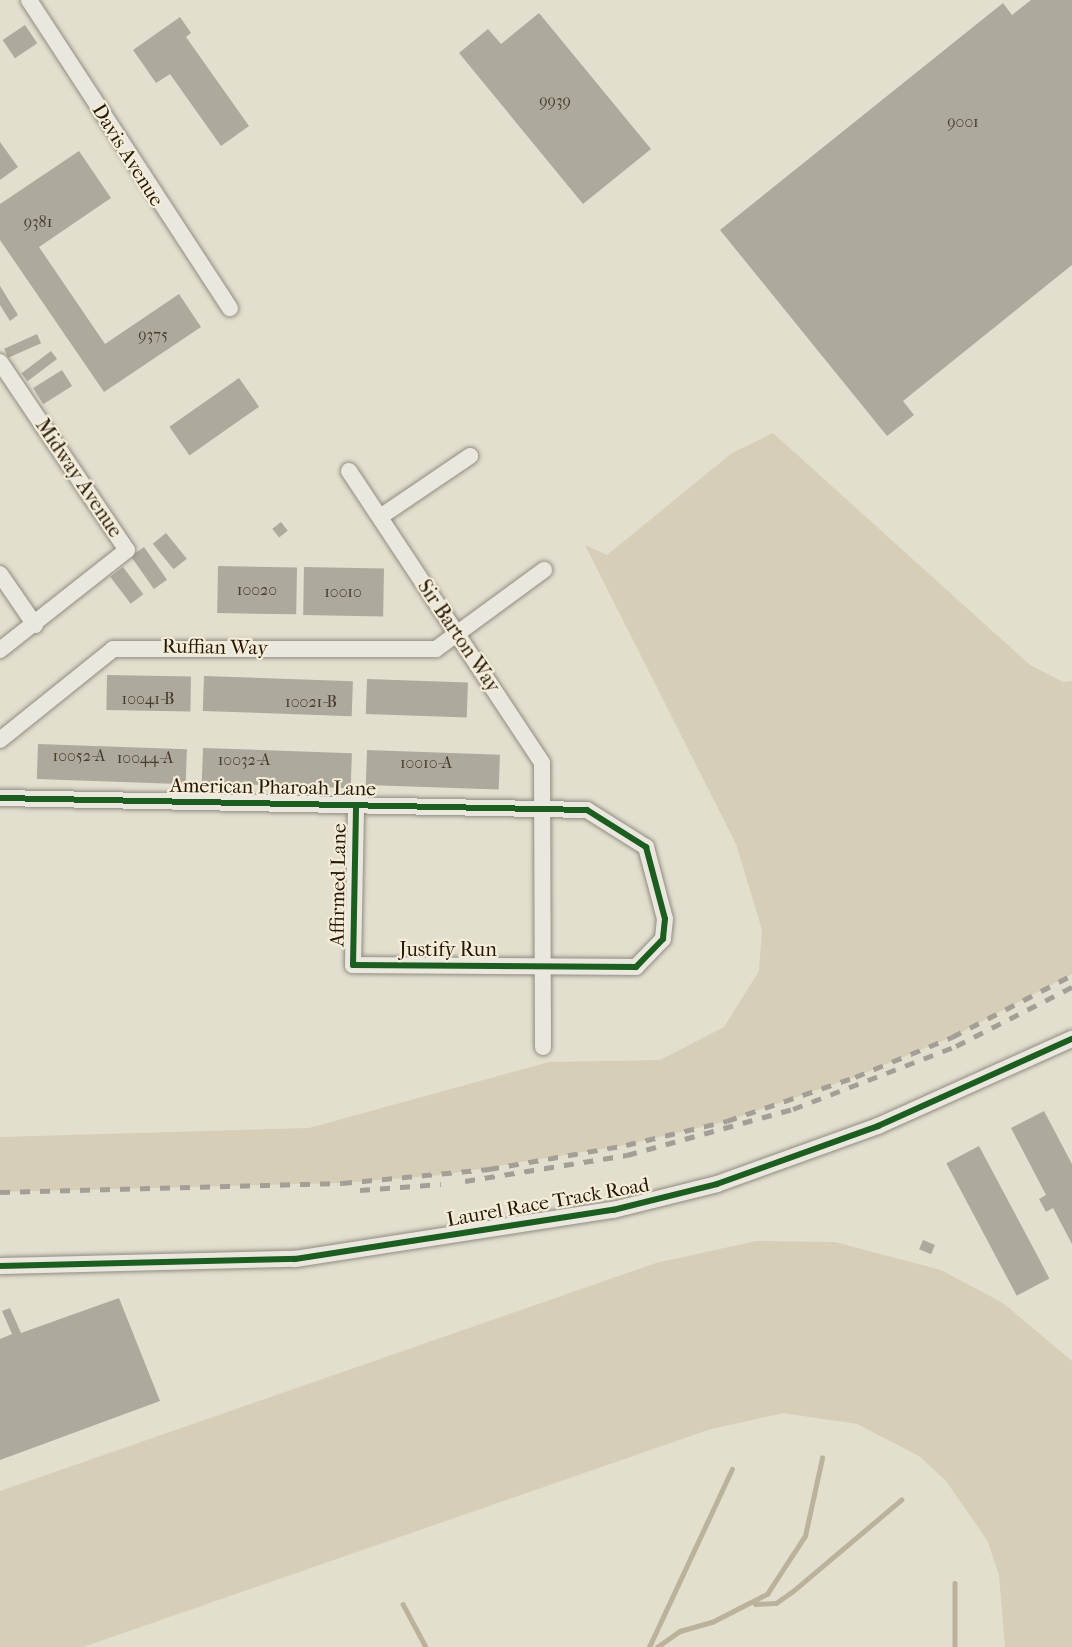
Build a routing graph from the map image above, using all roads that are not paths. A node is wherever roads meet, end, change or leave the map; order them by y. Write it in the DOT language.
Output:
graph roads {
  1 [pos="29,0"];
  2 [pos="230,308"];
  3 [pos="0,362"];
  4 [pos="470,456"];
  5 [pos="350,471"];
  6 [pos="380,517"];
  7 [pos="544,570"];
  8 [pos="0,574"];
  9 [pos="35,625"];
  10 [pos="457,632"];
  11 [pos="0,650"];
  12 [pos="0,740"];
  13 [pos="0,798"];
  14 [pos="356,805"];
  15 [pos="544,809"];
  16 [pos="353,965"];
  17 [pos="543,966"];
  18 [pos="1072,1039"];
  19 [pos="543,1047"];
  20 [pos="0,1266"];
  1 -- 2 [label="street, Davis Avenue"];
  3 -- 9 [label="street, Midway Avenue"];
  4 -- 6 [label="street"];
  5 -- 6 [label="street, Sir Barton Way"];
  6 -- 10 [label="street, Sir Barton Way"];
  7 -- 10 [label="street, Ruffian Way"];
  8 -- 9 [label="street"];
  9 -- 11 [label="street, Midway Avenue"];
  10 -- 12 [label="street, Ruffian Way"];
  10 -- 15 [label="street, Sir Barton Way"];
  13 -- 14 [label="street, American Pharoah Lane"];
  14 -- 15 [label="street, American Pharoah Lane"];
  14 -- 16 [label="street, Affirmed Lane"];
  15 -- 17 [label="street, Sir Barton Way"];
  15 -- 17 [label="street, American Pharoah Lane"];
  16 -- 17 [label="street, Justify Run"];
  17 -- 19 [label="street, Sir Barton Way"];
  18 -- 20 [label="street, Laurel Race Track Road"];
}
